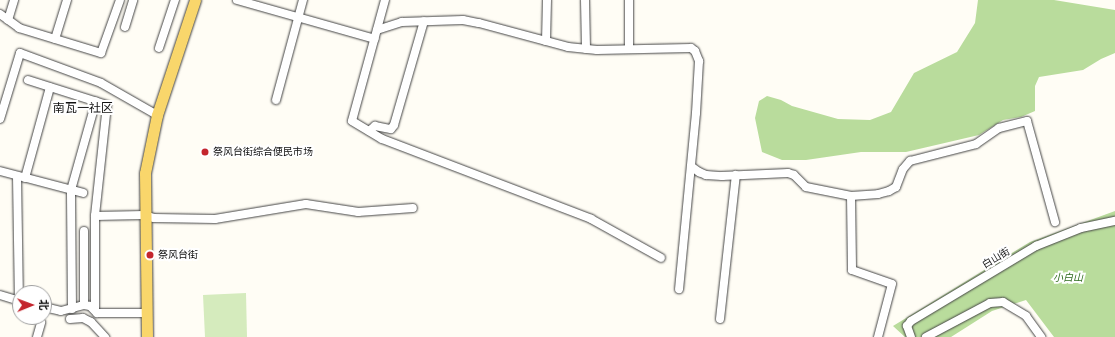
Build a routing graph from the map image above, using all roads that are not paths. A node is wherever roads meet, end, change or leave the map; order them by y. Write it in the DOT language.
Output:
graph roads {
  1 [pos="14,0"];
  2 [pos="67,0"];
  3 [pos="120,0"];
  4 [pos="133,0"];
  5 [pos="175,0"];
  6 [pos="196,0"];
  7 [pos="237,0"];
  8 [pos="303,0"];
  9 [pos="385,0"];
  10 [pos="546,0"];
  11 [pos="585,0"];
  12 [pos="629,0"];
  13 [pos="0,14"];
  14 [pos="299,17"];
  15 [pos="8,20"];
  16 [pos="424,20"];
  17 [pos="125,27"];
  18 [pos="377,30"];
  19 [pos="55,39"];
  20 [pos="375,39"];
  21 [pos="546,41"];
  22 [pos="159,48"];
  23 [pos="586,49"];
  24 [pos="629,49"];
  25 [pos="28,80"];
  26 [pos="50,87"];
  27 [pos="276,100"];
  28 [pos="96,101"];
  29 [pos="157,115"];
  30 [pos="0,119"];
  31 [pos="369,131"];
  32 [pos="692,167"];
  33 [pos="0,171"];
  34 [pos="736,175"];
  35 [pos="21,177"];
  36 [pos="71,190"];
  37 [pos="83,193"];
  38 [pos="851,196"];
  39 [pos="412,208"];
  40 [pos="144,215"];
  41 [pos="95,216"];
  42 [pos="1115,221"];
  43 [pos="1055,222"];
  44 [pos="84,231"];
  45 [pos="661,258"];
  46 [pos="20,285"];
  47 [pos="680,289"];
  48 [pos="0,295"];
  49 [pos="12,298"];
  50 [pos="84,305"];
  51 [pos="52,309"];
  52 [pos="72,309"];
  53 [pos="95,310"];
  54 [pos="146,313"];
  55 [pos="70,319"];
  56 [pos="720,319"];
  57 [pos="40,325"];
  58 [pos="908,336"];
  59 [pos="37,337"];
  60 [pos="106,337"];
  61 [pos="147,337"];
  62 [pos="878,337"];
  63 [pos="926,337"];
  64 [pos="1041,337"];
  1 -- 15 [label="street"];
  2 -- 19 [label="street"];
  3 -- 19 [label="street"];
  4 -- 17 [label="street"];
  5 -- 22 [label="street"];
  6 -- 29 [label="main road"];
  7 -- 14 [label="street"];
  8 -- 14 [label="street"];
  9 -- 18 [label="street"];
  10 -- 21 [label="street"];
  11 -- 23 [label="street"];
  12 -- 24 [label="street"];
  13 -- 15 [label="street"];
  14 -- 20 [label="street"];
  14 -- 27 [label="street"];
  15 -- 19 [label="street"];
  16 -- 18 [label="street"];
  16 -- 21 [label="street"];
  16 -- 31 [label="street"];
  18 -- 20 [label="street"];
  20 -- 31 [label="street"];
  21 -- 23 [label="street"];
  23 -- 24 [label="street"];
  24 -- 32 [label="street"];
  25 -- 26 [label="street"];
  26 -- 28 [label="street"];
  26 -- 35 [label="street"];
  28 -- 36 [label="street"];
  28 -- 41 [label="street"];
  29 -- 30 [label="street"];
  29 -- 40 [label="main road"];
  31 -- 45 [label="street"];
  32 -- 34 [label="street"];
  32 -- 47 [label="street"];
  33 -- 35 [label="street"];
  34 -- 38 [label="street"];
  34 -- 56 [label="street"];
  35 -- 36 [label="street"];
  35 -- 46 [label="street"];
  36 -- 37 [label="street"];
  36 -- 52 [label="street"];
  38 -- 43 [label="street"];
  38 -- 62 [label="street"];
  39 -- 40 [label="street"];
  40 -- 41 [label="street"];
  40 -- 54 [label="main road"];
  41 -- 53 [label="street"];
  42 -- 58 [label="street, 白山街"];
  44 -- 50 [label="street"];
  48 -- 49 [label="street"];
  50 -- 52 [label="street"];
  50 -- 53 [label="street"];
  51 -- 52 [label="street"];
  53 -- 54 [label="street"];
  54 -- 61 [label="main road"];
  55 -- 60 [label="street"];
  57 -- 59 [label="street"];
  63 -- 64 [label="street"];
}
